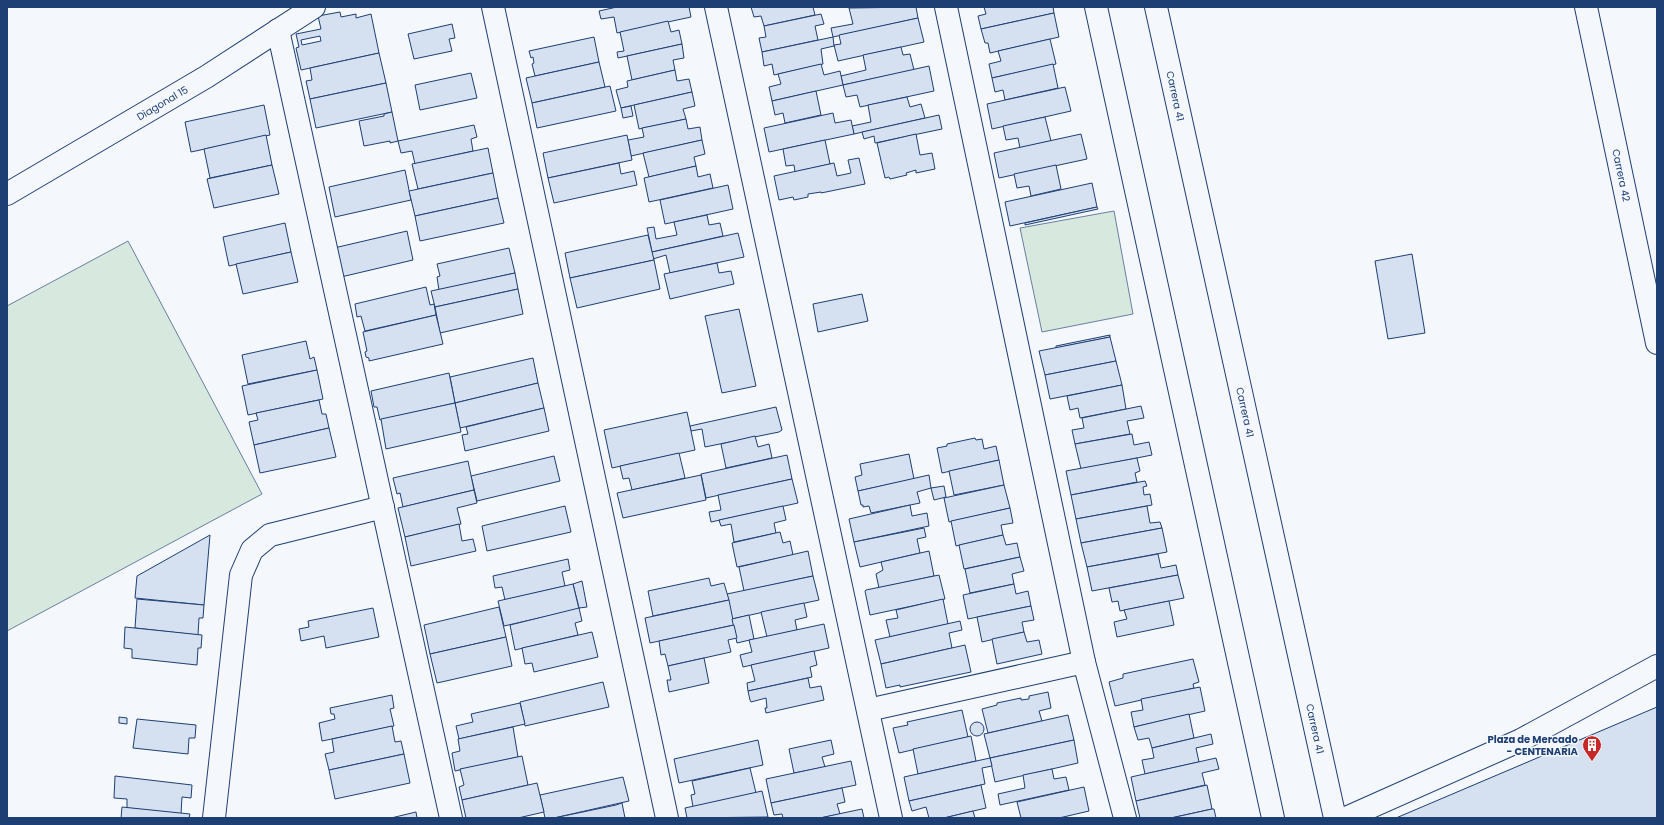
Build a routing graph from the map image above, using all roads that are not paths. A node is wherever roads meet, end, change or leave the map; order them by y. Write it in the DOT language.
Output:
graph roads {
  1 [pos="314,7"];
  2 [pos="493,7"];
  3 [pos="716,7"];
  4 [pos="946,7"];
  5 [pos="1096,7"];
  6 [pos="1156,7"];
  7 [pos="1586,7"];
  8 [pos="278,30"];
  9 [pos="7,194"];
  10 [pos="1657,343"];
  11 [pos="383,507"];
  12 [pos="1084,662"];
  13 [pos="1657,666"];
  14 [pos="868,710"];
  15 [pos="214,818"];
  16 [pos="451,818"];
  17 [pos="667,818"];
  18 [pos="891,818"];
  19 [pos="1125,818"];
  20 [pos="1273,818"];
  21 [pos="1335,818"];
  22 [pos="1346,818"];
  1 -- 8 [label="street, Diagonal 15"];
  2 -- 17 [label="street"];
  3 -- 14 [label="street"];
  4 -- 12 [label="street"];
  5 -- 20 [label="street"];
  6 -- 21 [label="street, Carrera 41"];
  7 -- 10 [label="street, Carrera 42"];
  8 -- 9 [label="street, Diagonal 15"];
  8 -- 11 [label="street"];
  11 -- 15 [label="street"];
  11 -- 16 [label="street"];
  12 -- 14 [label="street"];
  12 -- 19 [label="street"];
  13 -- 22 [label="street"];
  14 -- 18 [label="street"];
}
